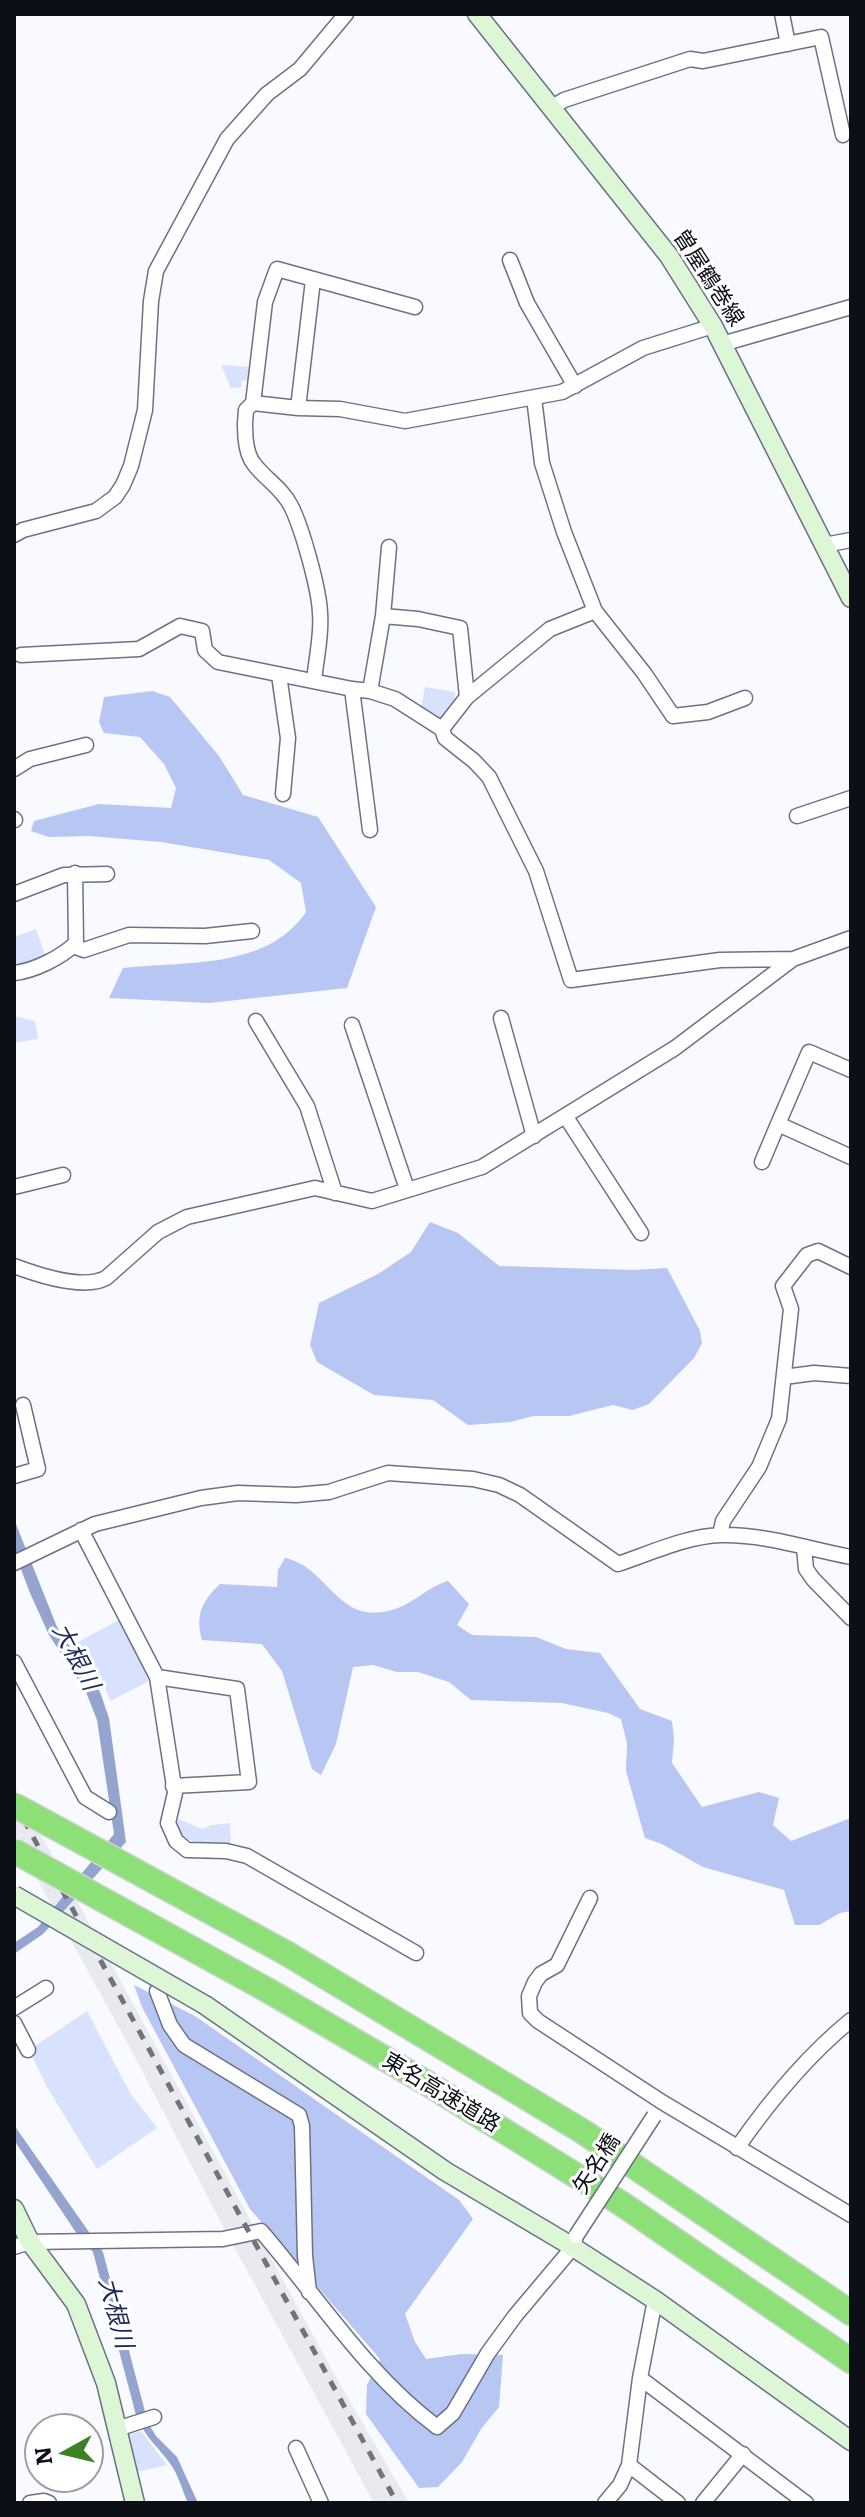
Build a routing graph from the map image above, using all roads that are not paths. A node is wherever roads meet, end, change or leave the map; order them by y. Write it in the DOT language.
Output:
graph roads {
  1 [pos="346,14"];
  2 [pos="477,14"];
  3 [pos="782,14"];
  4 [pos="788,44"];
  5 [pos="551,108"];
  6 [pos="843,135"];
  7 [pos="510,260"];
  8 [pos="313,280"];
  9 [pos="415,307"];
  10 [pos="851,307"];
  11 [pos="713,326"];
  12 [pos="722,344"];
  13 [pos="575,386"];
  14 [pos="534,398"];
  15 [pos="253,403"];
  16 [pos="298,408"];
  17 [pos="14,535"];
  18 [pos="851,540"];
  19 [pos="824,545"];
  20 [pos="389,547"];
  21 [pos="851,598"];
  22 [pos="595,611"];
  23 [pos="383,616"];
  24 [pos="21,655"];
  25 [pos="279,675"];
  26 [pos="314,681"];
  27 [pos="352,689"];
  28 [pos="370,691"];
  29 [pos="467,697"];
  30 [pos="745,698"];
  31 [pos="442,729"];
  32 [pos="86,745"];
  33 [pos="14,769"];
  34 [pos="283,794"];
  35 [pos="851,798"];
  36 [pos="797,816"];
  37 [pos="370,830"];
  38 [pos="75,873"];
  39 [pos="107,874"];
  40 [pos="14,894"];
  41 [pos="252,931"];
  42 [pos="851,938"];
  43 [pos="73,946"];
  44 [pos="793,959"];
  45 [pos="14,973"];
  46 [pos="501,1018"];
  47 [pos="256,1021"];
  48 [pos="352,1025"];
  49 [pos="851,1070"];
  50 [pos="566,1117"];
  51 [pos="778,1124"];
  52 [pos="534,1136"];
  53 [pos="851,1157"];
  54 [pos="762,1162"];
  55 [pos="63,1175"];
  56 [pos="14,1187"];
  57 [pos="407,1189"];
  58 [pos="335,1193"];
  59 [pos="641,1233"];
  60 [pos="14,1266"];
  61 [pos="851,1267"];
  62 [pos="851,1376"];
  63 [pos="784,1377"];
  64 [pos="23,1405"];
  65 [pos="14,1476"];
  66 [pos="81,1530"];
  67 [pos="720,1535"];
  68 [pos="804,1548"];
  69 [pos="851,1557"];
  70 [pos="15,1562"];
  71 [pos="851,1618"];
  72 [pos="14,1662"];
  73 [pos="157,1677"];
  74 [pos="173,1786"];
  75 [pos="14,1805"];
  76 [pos="109,1812"];
  77 [pos="14,1851"];
  78 [pos="14,1895"];
  79 [pos="590,1898"];
  80 [pos="416,1953"];
  81 [pos="46,1988"];
  82 [pos="157,1991"];
  83 [pos="14,2008"];
  84 [pos="851,2020"];
  85 [pos="14,2023"];
  86 [pos="28,2050"];
  87 [pos="662,2102"];
  88 [pos="737,2148"];
  89 [pos="14,2209"];
  90 [pos="851,2215"];
  91 [pos="575,2241"];
  92 [pos="22,2244"];
  93 [pos="309,2293"];
  94 [pos="655,2300"];
  95 [pos="851,2313"];
  96 [pos="851,2361"];
  97 [pos="640,2378"];
  98 [pos="154,2417"];
  99 [pos="117,2429"];
  100 [pos="851,2441"];
  101 [pos="296,2448"];
  102 [pos="743,2454"];
  103 [pos="629,2465"];
  104 [pos="30,2503"];
  105 [pos="49,2503"];
  106 [pos="135,2503"];
  107 [pos="321,2503"];
  108 [pos="605,2503"];
  109 [pos="678,2503"];
  110 [pos="703,2503"];
  111 [pos="806,2503"];
  1 -- 17 [label="street"];
  2 -- 5 [label="street, 曽屋鶴巻線"];
  3 -- 4 [label="street"];
  4 -- 5 [label="street"];
  4 -- 6 [label="street"];
  5 -- 11 [label="street, 曽屋鶴巻線"];
  7 -- 13 [label="street"];
  8 -- 9 [label="street"];
  8 -- 15 [label="street"];
  8 -- 16 [label="street"];
  10 -- 12 [label="street"];
  11 -- 12 [label="street, 曽屋鶴巻線"];
  11 -- 13 [label="street"];
  12 -- 19 [label="street, 曽屋鶴巻線"];
  13 -- 14 [label="street"];
  14 -- 16 [label="street"];
  14 -- 22 [label="street"];
  15 -- 16 [label="street"];
  15 -- 26 [label="street"];
  18 -- 19 [label="street"];
  19 -- 21 [label="street, 曽屋鶴巻線"];
  20 -- 23 [label="street"];
  22 -- 29 [label="street"];
  22 -- 30 [label="street"];
  23 -- 28 [label="street"];
  23 -- 29 [label="street"];
  24 -- 25 [label="street"];
  25 -- 26 [label="street"];
  25 -- 34 [label="street"];
  26 -- 27 [label="street"];
  27 -- 28 [label="street"];
  27 -- 37 [label="street"];
  28 -- 31 [label="street"];
  29 -- 31 [label="street"];
  31 -- 44 [label="street"];
  32 -- 33 [label="street"];
  35 -- 36 [label="street"];
  38 -- 39 [label="street"];
  38 -- 40 [label="street"];
  38 -- 43 [label="street"];
  41 -- 43 [label="street"];
  42 -- 44 [label="street"];
  43 -- 45 [label="street"];
  44 -- 50 [label="street"];
  46 -- 52 [label="street"];
  47 -- 58 [label="street"];
  48 -- 57 [label="street"];
  49 -- 51 [label="street"];
  50 -- 52 [label="street"];
  50 -- 59 [label="street"];
  51 -- 53 [label="street"];
  51 -- 54 [label="street"];
  52 -- 57 [label="street"];
  55 -- 56 [label="street"];
  57 -- 58 [label="street"];
  58 -- 60 [label="street"];
  61 -- 63 [label="street"];
  62 -- 63 [label="street"];
  63 -- 67 [label="street"];
  64 -- 65 [label="street"];
  66 -- 67 [label="street"];
  66 -- 70 [label="street"];
  66 -- 73 [label="street"];
  67 -- 68 [label="street"];
  68 -- 69 [label="street"];
  68 -- 71 [label="street"];
  72 -- 76 [label="street"];
  73 -- 74 [label="street"];
  73 -- 74 [label="street"];
  74 -- 80 [label="street"];
  75 -- 95 [label="highway, 東名高速道路, bridge"];
  77 -- 96 [label="highway, 東名高速道路, bridge"];
  78 -- 91 [label="street, bridge"];
  79 -- 87 [label="street"];
  81 -- 83 [label="street"];
  82 -- 93 [label="street"];
  84 -- 88 [label="street"];
  85 -- 86 [label="street"];
  87 -- 88 [label="street"];
  87 -- 91 [label="street, 矢名橋, bridge"];
  88 -- 90 [label="street"];
  89 -- 92 [label="street"];
  91 -- 93 [label="street, 矢名橋"];
  91 -- 94 [label="street"];
  92 -- 93 [label="street"];
  92 -- 99 [label="street"];
  94 -- 97 [label="street"];
  94 -- 100 [label="street"];
  97 -- 102 [label="street"];
  97 -- 103 [label="street"];
  98 -- 99 [label="street"];
  99 -- 106 [label="street"];
  101 -- 107 [label="street"];
  102 -- 110 [label="street"];
  102 -- 111 [label="street"];
  103 -- 108 [label="street"];
  103 -- 109 [label="street"];
  104 -- 105 [label="street"];
}
